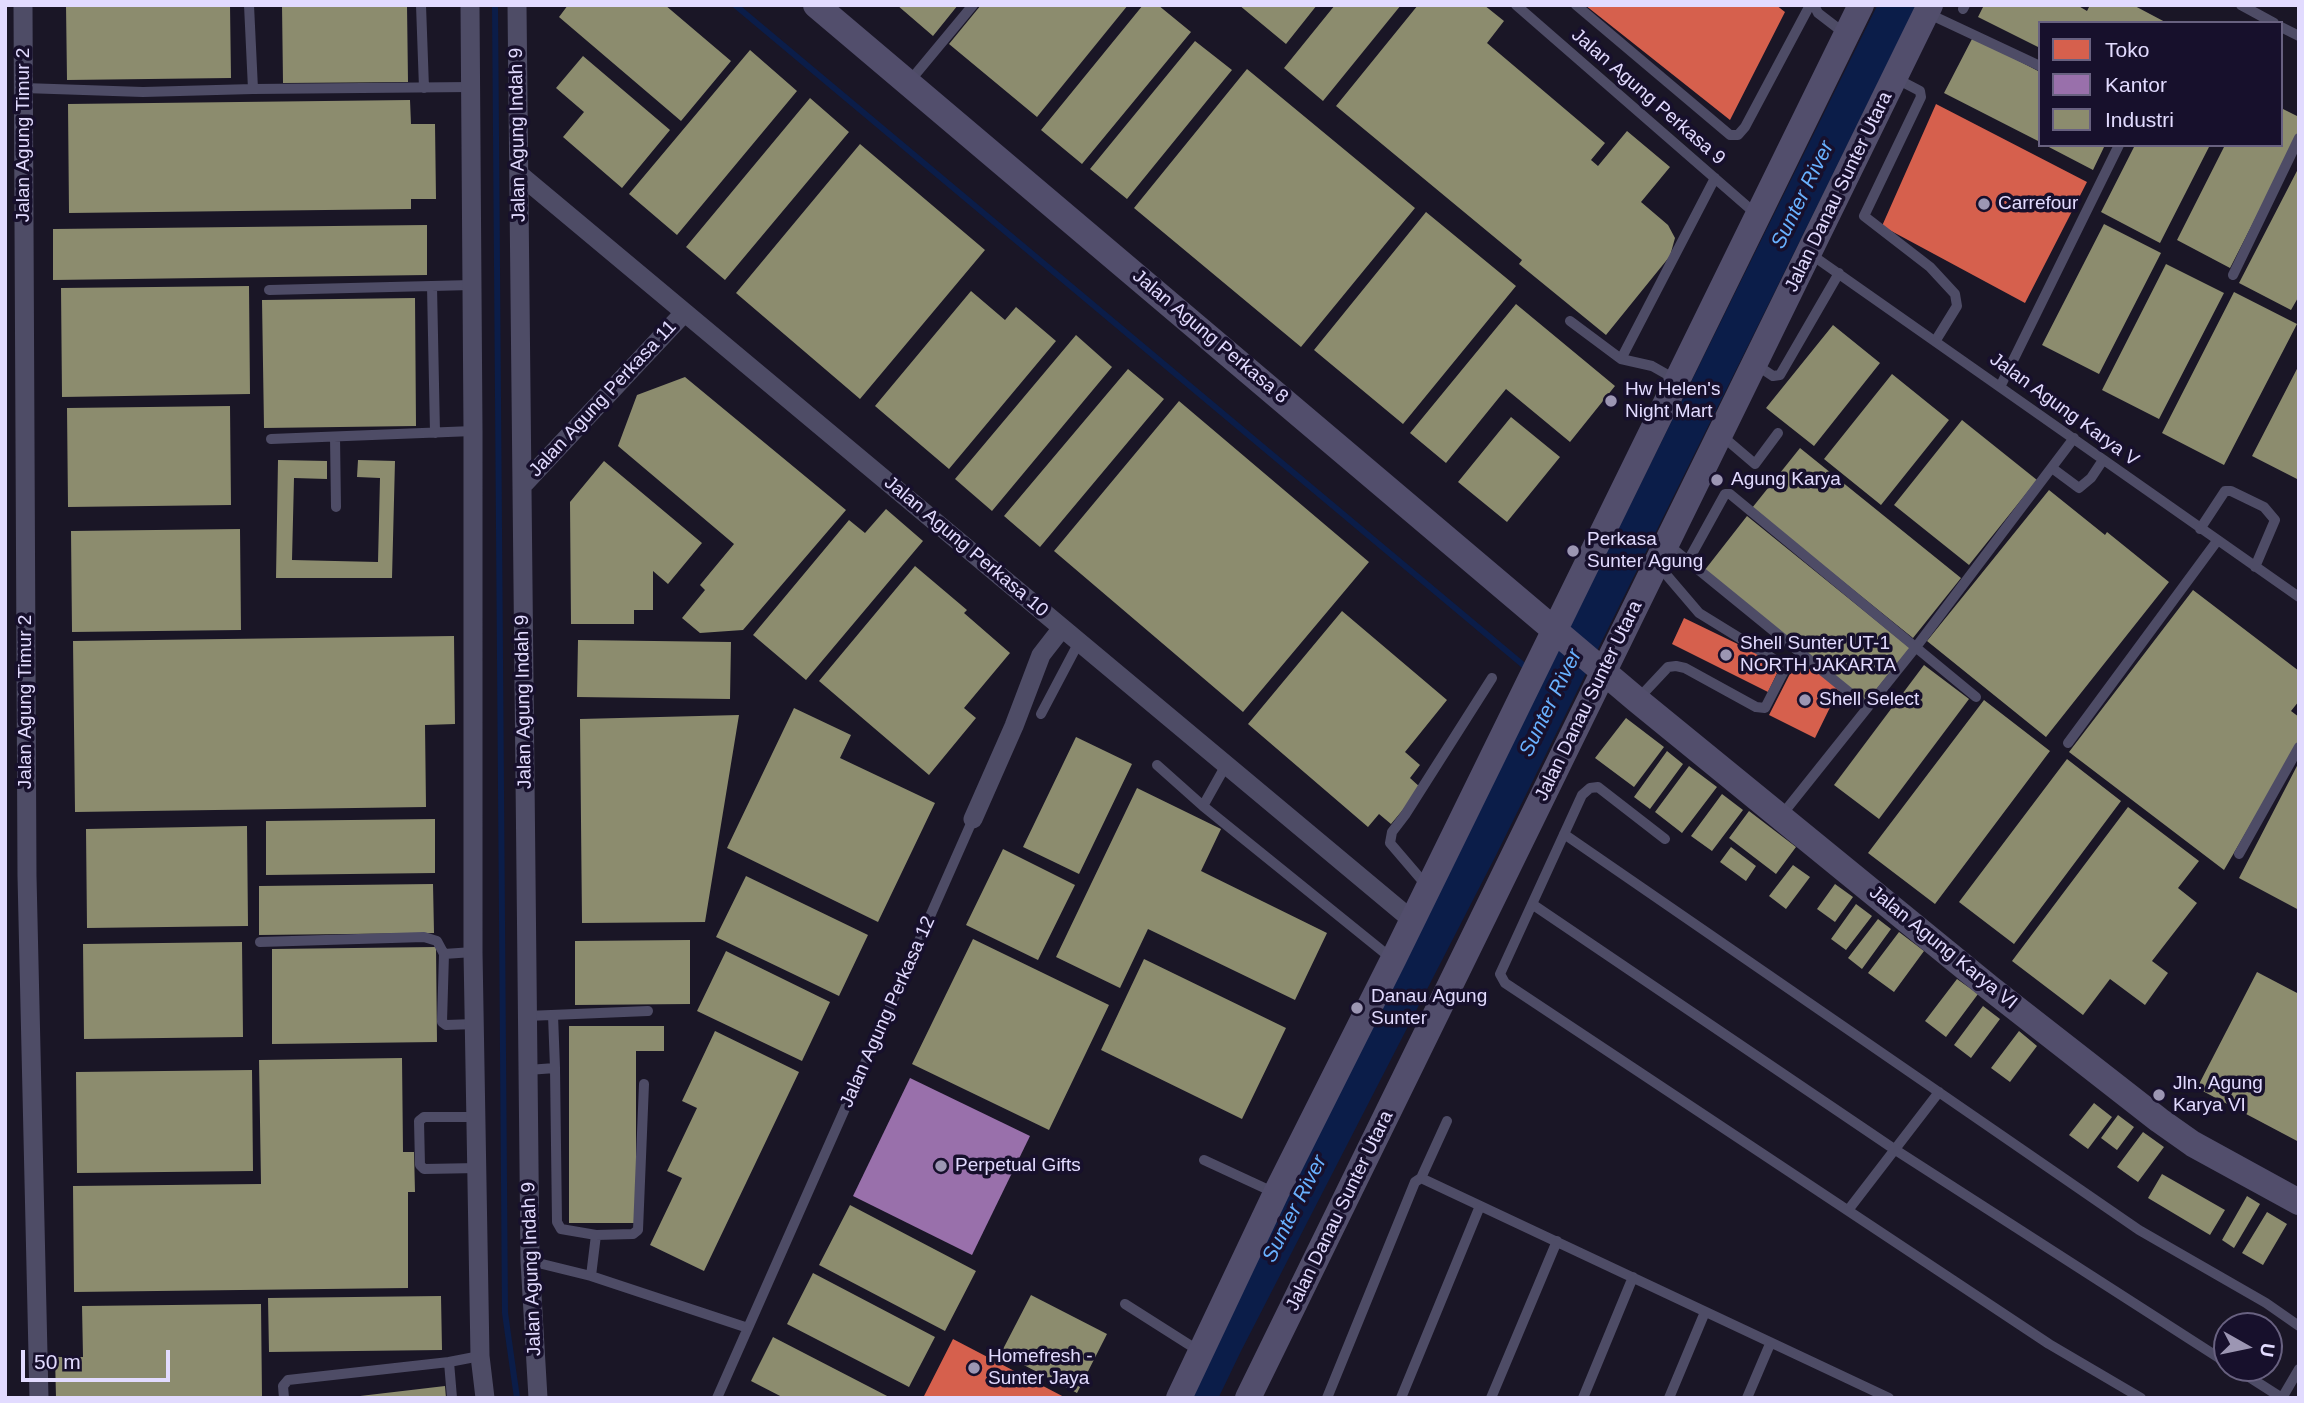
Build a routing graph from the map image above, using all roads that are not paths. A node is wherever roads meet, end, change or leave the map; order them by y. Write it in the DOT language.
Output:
graph roads {
  1 [pos="23,5"];
  2 [pos="249,5"];
  3 [pos="421,5"];
  4 [pos="470,5"];
  5 [pos="517,5"];
  6 [pos="816,5"];
  7 [pos="973,5"];
  8 [pos="1516,5"];
  9 [pos="1576,5"];
  10 [pos="1812,5"];
  11 [pos="2241,5"];
  12 [pos="1929,9"];
  13 [pos="1854,14"];
  14 [pos="2270,21"];
  15 [pos="2283,28"];
  16 [pos="2299,36"];
  17 [pos="2038,65"];
  18 [pos="1895,78"];
  19 [pos="909,83"];
  20 [pos="471,87"];
  21 [pos="24,88"];
  22 [pos="424,88"];
  23 [pos="253,89"];
  24 [pos="2299,138"];
  25 [pos="2118,147"];
  26 [pos="519,174"];
  27 [pos="1715,178"];
  28 [pos="1758,215"];
  29 [pos="1809,253"];
  30 [pos="1839,273"];
  31 [pos="2233,275"];
  32 [pos="472,285"];
  33 [pos="432,286"];
  34 [pos="269,290"];
  35 [pos="684,313"];
  36 [pos="1570,321"];
  37 [pos="1936,340"];
  38 [pos="1621,359"];
  39 [pos="1755,364"];
  40 [pos="1677,380"];
  41 [pos="2000,387"];
  42 [pos="473,431"];
  43 [pos="435,433"];
  44 [pos="1778,433"];
  45 [pos="1720,434"];
  46 [pos="335,437"];
  47 [pos="2074,438"];
  48 [pos="271,439"];
  49 [pos="2103,460"];
  50 [pos="2052,468"];
  51 [pos="522,486"];
  52 [pos="336,506"];
  53 [pos="2200,529"];
  54 [pos="2217,541"];
  55 [pos="1661,553"];
  56 [pos="1688,561"];
  57 [pos="2255,567"];
  58 [pos="2299,597"];
  59 [pos="1062,628"];
  60 [pos="1556,635"];
  61 [pos="1079,642"];
  62 [pos="1916,647"];
  63 [pos="1600,666"];
  64 [pos="1492,678"];
  65 [pos="1976,697"];
  66 [pos="1637,699"];
  67 [pos="1867,708"];
  68 [pos="1041,713"];
  69 [pos="2068,743"];
  70 [pos="2299,747"];
  71 [pos="1157,765"];
  72 [pos="1226,765"];
  73 [pos="1203,806"];
  74 [pos="1782,816"];
  75 [pos="972,819"];
  76 [pos="1564,834"];
  77 [pos="1665,839"];
  78 [pos="2239,854"];
  79 [pos="1428,888"];
  80 [pos="1532,904"];
  81 [pos="1413,921"];
  82 [pos="260,942"];
  83 [pos="473,952"];
  84 [pos="444,954"];
  85 [pos="1393,960"];
  86 [pos="648,1011"];
  87 [pos="553,1015"];
  88 [pos="527,1016"];
  89 [pos="475,1024"];
  90 [pos="555,1068"];
  91 [pos="528,1070"];
  92 [pos="644,1084"];
  93 [pos="1939,1092"];
  94 [pos="478,1117"];
  95 [pos="1447,1121"];
  96 [pos="1894,1149"];
  97 [pos="1204,1160"];
  98 [pos="478,1168"];
  99 [pos="1421,1178"];
  100 [pos="1276,1194"];
  101 [pos="2299,1202"];
  102 [pos="1480,1206"];
  103 [pos="1849,1209"];
  104 [pos="596,1235"];
  105 [pos="1557,1241"];
  106 [pos="530,1261"];
  107 [pos="591,1276"];
  108 [pos="1633,1277"];
  109 [pos="1125,1304"];
  110 [pos="1705,1312"];
  111 [pos="2299,1326"];
  112 [pos="748,1328"];
  113 [pos="1770,1344"];
  114 [pos="1201,1352"];
  115 [pos="2213,1354"];
  116 [pos="480,1356"];
  117 [pos="449,1362"];
  118 [pos="2299,1369"];
  119 [pos="2257,1382"];
  120 [pos="1876,1395"];
  121 [pos="39,1398"];
  122 [pos="285,1398"];
  123 [pos="452,1398"];
  124 [pos="485,1398"];
  125 [pos="538,1398"];
  126 [pos="717,1398"];
  127 [pos="1179,1398"];
  128 [pos="1248,1398"];
  129 [pos="1327,1398"];
  130 [pos="1401,1398"];
  131 [pos="1491,1398"];
  132 [pos="1583,1398"];
  133 [pos="1669,1398"];
  134 [pos="1747,1398"];
  135 [pos="1889,1398"];
  136 [pos="2141,1398"];
  137 [pos="2282,1398"];
  1 -- 21 [label="street, Jalan Agung Timur 2"];
  2 -- 23 [label="lane"];
  3 -- 22 [label="lane"];
  4 -- 20 [label="street"];
  5 -- 26 [label="street, Jalan Agung Indah 9"];
  6 -- 19 [label="main road, Jalan Agung Perkasa 8"];
  7 -- 19 [label="lane"];
  8 -- 27 [label="lane, Jalan Agung Perkasa 9"];
  9 -- 10 [label="lane"];
  10 -- 13 [label="lane"];
  11 -- 14 [label="lane"];
  12 -- 17 [label="lane"];
  12 -- 18 [label="main road, Jalan Danau Sunter Utara"];
  13 -- 28 [label="main road"];
  15 -- 16 [label="lane"];
  18 -- 29 [label="main road, Jalan Danau Sunter Utara"];
  18 -- 37 [label="lane"];
  19 -- 60 [label="main road, Jalan Agung Perkasa 8"];
  20 -- 22 [label="lane"];
  20 -- 32 [label="street"];
  21 -- 23 [label="lane"];
  21 -- 121 [label="street, Jalan Agung Timur 2"];
  22 -- 23 [label="lane"];
  24 -- 31 [label="lane"];
  25 -- 41 [label="lane"];
  26 -- 35 [label="street, Jalan Agung Perkasa 10"];
  26 -- 51 [label="street, Jalan Agung Indah 9"];
  27 -- 28 [label="lane, Jalan Agung Perkasa 9"];
  27 -- 38 [label="lane"];
  28 -- 40 [label="main road"];
  29 -- 30 [label="lane, Jalan Agung Karya V"];
  29 -- 39 [label="main road, Jalan Danau Sunter Utara"];
  30 -- 37 [label="lane, Jalan Agung Karya V"];
  30 -- 39 [label="lane"];
  32 -- 33 [label="lane"];
  32 -- 42 [label="street"];
  33 -- 34 [label="lane"];
  33 -- 43 [label="lane"];
  35 -- 51 [label="street, Jalan Agung Perkasa 11"];
  35 -- 59 [label="street, Jalan Agung Perkasa 10"];
  36 -- 38 [label="lane"];
  37 -- 41 [label="lane, Jalan Agung Karya V"];
  38 -- 40 [label="lane"];
  39 -- 45 [label="main road, Jalan Danau Sunter Utara"];
  40 -- 60 [label="main road"];
  41 -- 47 [label="lane, Jalan Agung Karya V"];
  42 -- 43 [label="lane"];
  42 -- 83 [label="street"];
  43 -- 46 [label="lane"];
  44 -- 45 [label="lane"];
  45 -- 55 [label="main road, Jalan Danau Sunter Utara"];
  46 -- 48 [label="lane"];
  46 -- 52 [label="lane"];
  47 -- 49 [label="lane, Jalan Agung Karya V"];
  47 -- 50 [label="lane"];
  49 -- 50 [label="lane"];
  49 -- 53 [label="lane, Jalan Agung Karya V"];
  50 -- 62 [label="lane"];
  51 -- 88 [label="street, Jalan Agung Indah 9"];
  53 -- 54 [label="lane, Jalan Agung Karya V"];
  53 -- 57 [label="lane"];
  54 -- 57 [label="lane, Jalan Agung Karya V"];
  54 -- 69 [label="lane"];
  55 -- 56 [label="lane"];
  55 -- 63 [label="main road, Jalan Danau Sunter Utara"];
  55 -- 66 [label="lane"];
  56 -- 62 [label="lane"];
  56 -- 67 [label="lane"];
  57 -- 58 [label="lane, Jalan Agung Karya V"];
  59 -- 61 [label="street, Jalan Agung Perkasa 10"];
  59 -- 75 [label="street, Jalan Agung Perkasa 12"];
  60 -- 63 [label="main road, Jalan Agung Perkasa 8"];
  60 -- 79 [label="main road"];
  61 -- 68 [label="lane"];
  61 -- 72 [label="street, Jalan Agung Perkasa 10"];
  62 -- 65 [label="lane"];
  62 -- 67 [label="lane"];
  63 -- 66 [label="main road, Jalan Agung Karya VI"];
  63 -- 128 [label="main road, Jalan Danau Sunter Utara"];
  64 -- 79 [label="lane"];
  66 -- 74 [label="main road, Jalan Agung Karya VI"];
  67 -- 74 [label="lane"];
  70 -- 78 [label="lane"];
  71 -- 73 [label="lane"];
  72 -- 73 [label="lane"];
  72 -- 81 [label="street, Jalan Agung Perkasa 10"];
  73 -- 85 [label="lane"];
  74 -- 101 [label="main road, Jalan Agung Karya VI"];
  75 -- 112 [label="lane, Jalan Agung Perkasa 12"];
  76 -- 77 [label="lane"];
  76 -- 80 [label="lane"];
  76 -- 93 [label="lane"];
  79 -- 81 [label="main road"];
  80 -- 96 [label="lane"];
  80 -- 103 [label="lane"];
  81 -- 85 [label="main road"];
  82 -- 84 [label="lane"];
  83 -- 84 [label="lane"];
  83 -- 89 [label="street"];
  84 -- 89 [label="lane"];
  85 -- 100 [label="main road"];
  86 -- 87 [label="lane"];
  87 -- 88 [label="lane"];
  87 -- 90 [label="lane"];
  88 -- 91 [label="street, Jalan Agung Indah 9"];
  89 -- 94 [label="street"];
  90 -- 91 [label="lane"];
  90 -- 104 [label="lane"];
  91 -- 106 [label="street, Jalan Agung Indah 9"];
  92 -- 104 [label="lane"];
  93 -- 96 [label="lane"];
  93 -- 111 [label="lane"];
  94 -- 98 [label="street"];
  94 -- 98 [label="lane"];
  95 -- 99 [label="lane"];
  96 -- 103 [label="lane"];
  96 -- 115 [label="lane"];
  97 -- 100 [label="lane"];
  98 -- 116 [label="street"];
  99 -- 102 [label="lane"];
  99 -- 129 [label="lane"];
  100 -- 114 [label="main road"];
  102 -- 105 [label="lane"];
  102 -- 130 [label="lane"];
  103 -- 136 [label="lane"];
  104 -- 107 [label="lane"];
  105 -- 108 [label="lane"];
  105 -- 131 [label="lane"];
  106 -- 107 [label="lane"];
  106 -- 125 [label="street, Jalan Agung Indah 9"];
  107 -- 112 [label="lane"];
  108 -- 110 [label="lane"];
  108 -- 132 [label="lane"];
  109 -- 114 [label="lane"];
  110 -- 113 [label="lane"];
  110 -- 133 [label="lane"];
  112 -- 126 [label="lane, Jalan Agung Perkasa 12"];
  113 -- 120 [label="lane"];
  113 -- 134 [label="lane"];
  114 -- 127 [label="main road"];
  116 -- 117 [label="lane"];
  116 -- 124 [label="street"];
  117 -- 122 [label="lane"];
  117 -- 123 [label="lane"];
  118 -- 137 [label="lane"];
  119 -- 137 [label="lane"];
  120 -- 135 [label="lane"];
}
